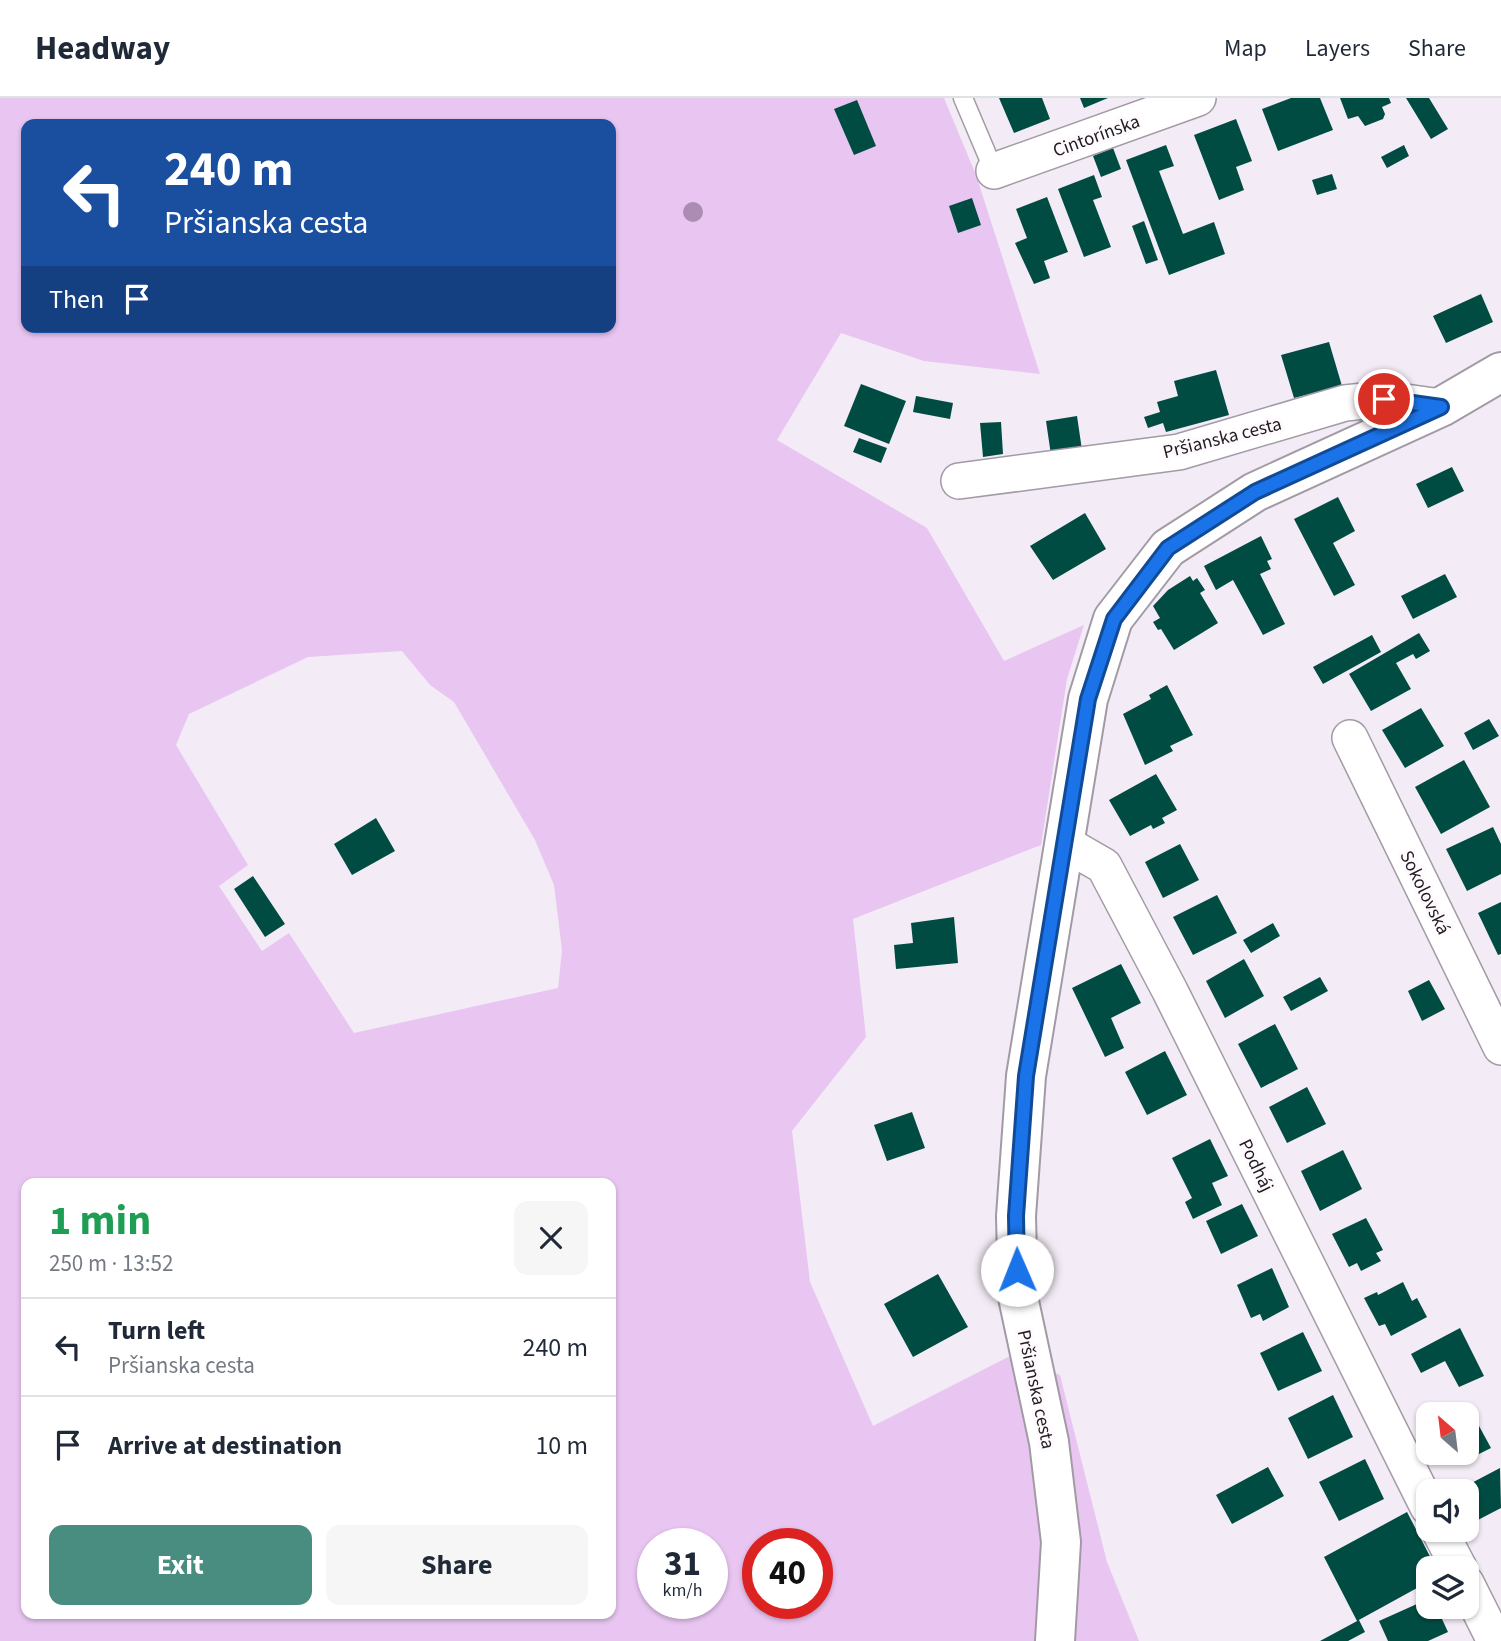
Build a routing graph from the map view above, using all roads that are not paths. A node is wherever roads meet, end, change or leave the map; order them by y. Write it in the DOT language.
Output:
graph roads {
  1 [pos="963,98"];
  2 [pos="1198,98"];
  3 [pos="994,171"];
  4 [pos="1501,372"];
  5 [pos="1441,407"];
  6 [pos="959,481"];
  7 [pos="1350,738"];
  8 [pos="1064,844"];
  9 [pos="1501,1047"];
  10 [pos="1416,1483"];
  11 [pos="1479,1606"];
  12 [pos="1498,1640"];
  13 [pos="1055,1641"];
  1 -- 3 [label="lane"];
  2 -- 3 [label="street, Cintorínska"];
  4 -- 5 [label="street, Pršianska cesta"];
  5 -- 6 [label="street, Pršianska cesta"];
  5 -- 8 [label="street, Pršianska cesta"];
  7 -- 9 [label="street, Sokolovská"];
  8 -- 10 [label="street, Podháj"];
  8 -- 13 [label="street, Pršianska cesta"];
  11 -- 12 [label="street"];
}
